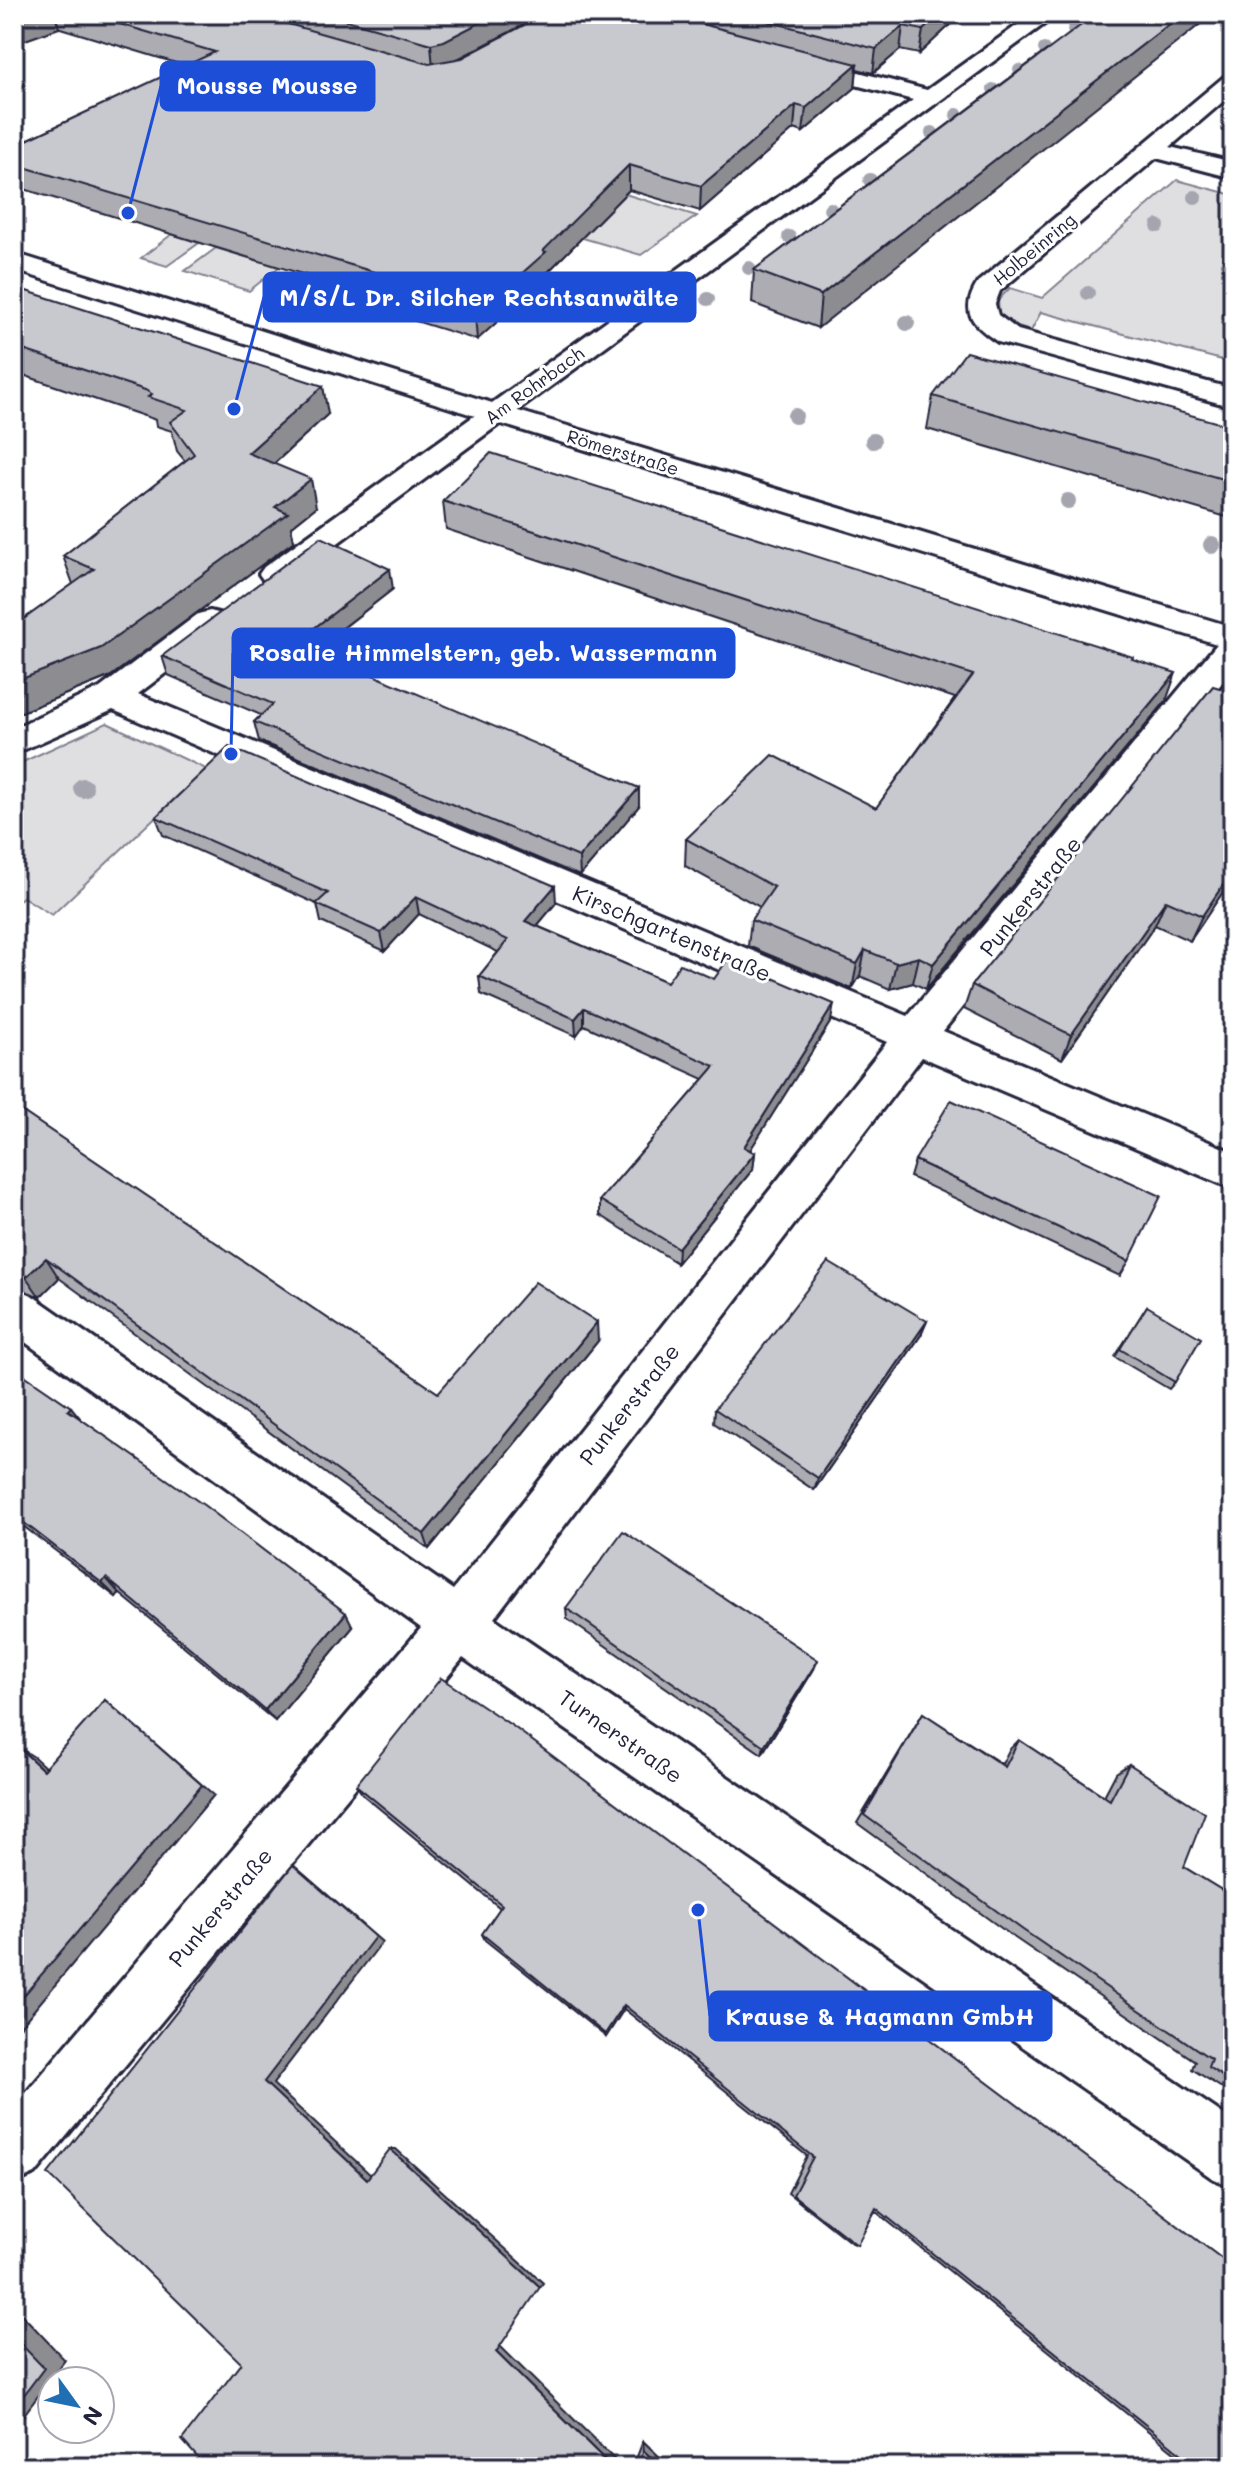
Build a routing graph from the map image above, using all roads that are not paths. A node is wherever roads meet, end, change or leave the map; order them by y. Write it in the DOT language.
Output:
graph roads {
  1 [pos="1047,14"];
  2 [pos="779,58"];
  3 [pos="1233,81"];
  4 [pos="932,98"];
  5 [pos="1153,150"];
  6 [pos="1233,170"];
  7 [pos="14,261"];
  8 [pos="1233,398"];
  9 [pos="495,413"];
  10 [pos="1233,638"];
  11 [pos="1233,647"];
  12 [pos="112,696"];
  13 [pos="14,742"];
  14 [pos="915,1036"];
  15 [pos="1233,1171"];
  16 [pos="14,1308"];
  17 [pos="458,1624"];
  18 [pos="14,2153"];
  19 [pos="1233,2157"];
  1 -- 4 [label="street, Am Rohrbach"];
  2 -- 4 [label="street"];
  3 -- 5 [label="street, Holbeinring"];
  4 -- 9 [label="street, Am Rohrbach"];
  5 -- 6 [label="street"];
  5 -- 8 [label="street, Holbeinring"];
  7 -- 9 [label="street, Römerstraße"];
  9 -- 10 [label="street, Römerstraße"];
  9 -- 12 [label="street, Am Rohrbach"];
  11 -- 14 [label="street, Punkerstraße"];
  12 -- 13 [label="street, Am Rohrbach"];
  12 -- 14 [label="street, Kirschgartenstraße"];
  14 -- 15 [label="street, Kirschgartenstraße"];
  14 -- 17 [label="street, Punkerstraße"];
  16 -- 17 [label="street, Turnerstraße"];
  17 -- 18 [label="street, Punkerstraße"];
  17 -- 19 [label="street, Turnerstraße"];
}
